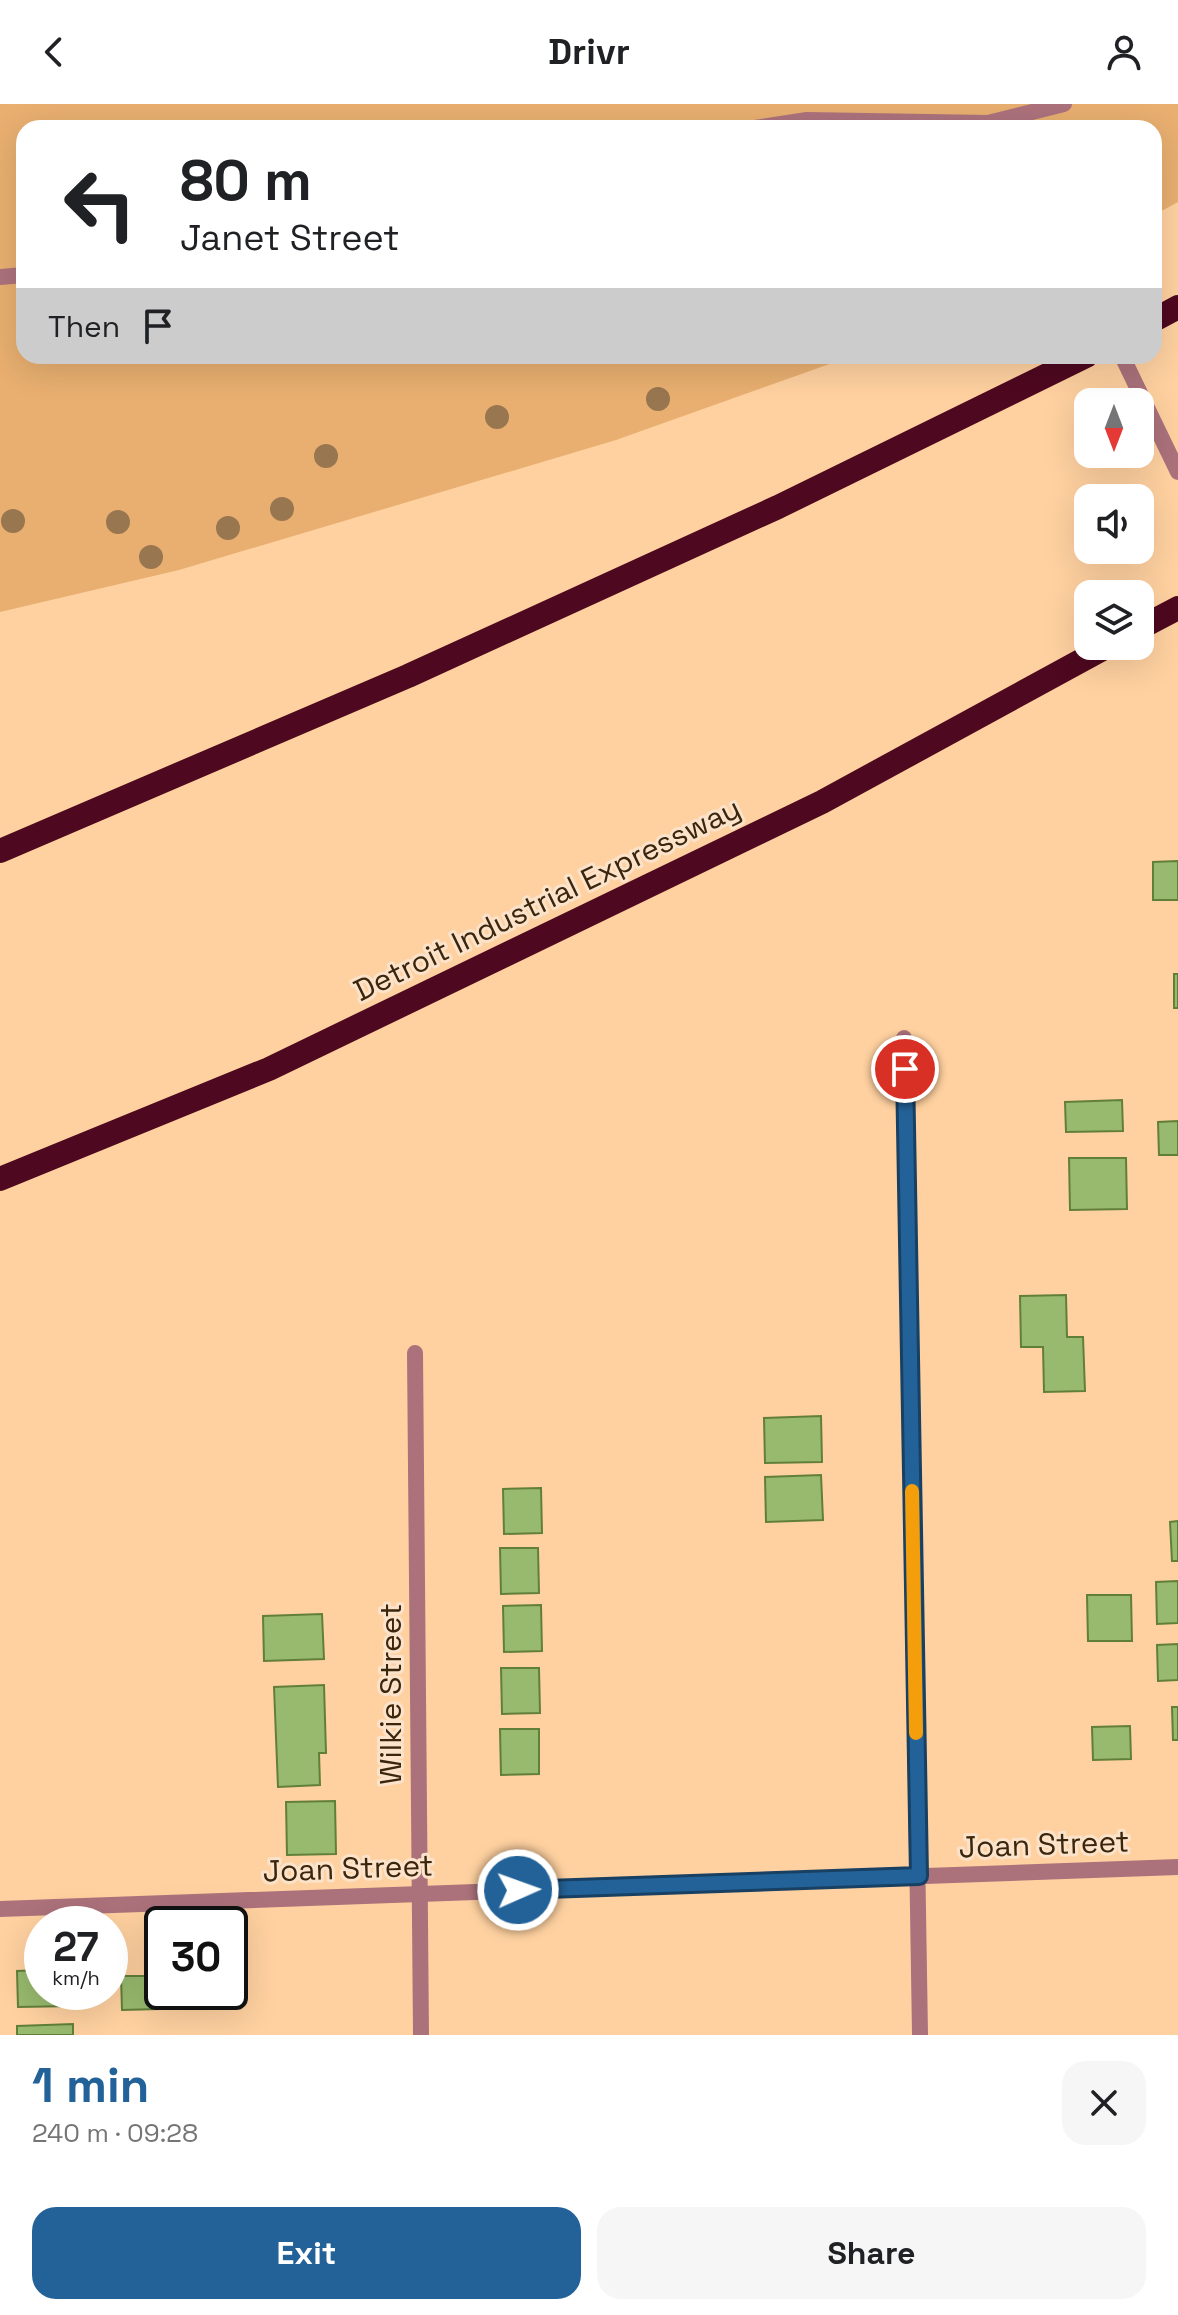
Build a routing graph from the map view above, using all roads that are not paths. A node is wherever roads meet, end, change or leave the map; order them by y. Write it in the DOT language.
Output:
graph roads {
  1 [pos="1064,104"];
  2 [pos="1000,120"];
  3 [pos="1070,364"];
  4 [pos="1126,364"];
  5 [pos="1178,472"];
  6 [pos="1178,608"];
  7 [pos="1154,621"];
  8 [pos="1082,660"];
  9 [pos="0,851"];
  10 [pos="904,1038"];
  11 [pos="0,1179"];
  12 [pos="415,1353"];
  13 [pos="1178,1867"];
  14 [pos="919,1876"];
  15 [pos="419,1894"];
  16 [pos="0,1909"];
  17 [pos="421,2035"];
  18 [pos="920,2035"];
  1 -- 2 [label="street"];
  3 -- 9 [label="highway"];
  4 -- 5 [label="street"];
  6 -- 7 [label="highway"];
  8 -- 11 [label="highway, Detroit Industrial Expressway"];
  10 -- 14 [label="street"];
  12 -- 15 [label="street, Wilkie Street"];
  13 -- 14 [label="street, Joan Street"];
  14 -- 15 [label="street, Joan Street"];
  14 -- 18 [label="street"];
  15 -- 16 [label="street, Joan Street"];
  15 -- 17 [label="street, Wilkie Street"];
}
